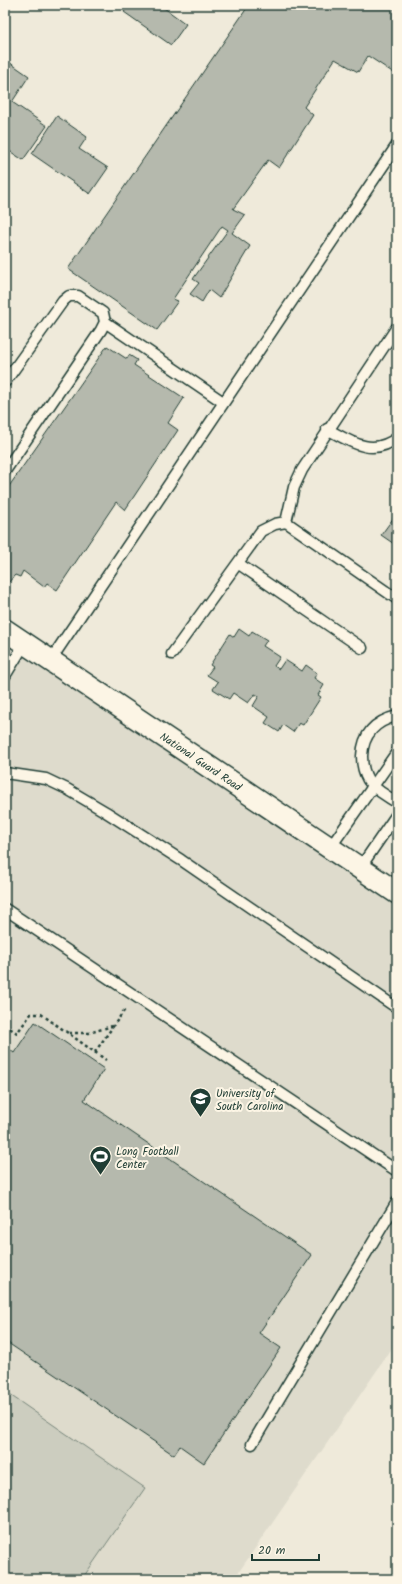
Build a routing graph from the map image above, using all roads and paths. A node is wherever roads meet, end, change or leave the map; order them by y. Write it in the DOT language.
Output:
graph roads {
  1 [pos="397,145"];
  2 [pos="105,322"];
  3 [pos="397,327"];
  4 [pos="5,382"];
  5 [pos="223,402"];
  6 [pos="327,429"];
  7 [pos="397,438"];
  8 [pos="5,470"];
  9 [pos="286,522"];
  10 [pos="239,564"];
  11 [pos="397,599"];
  12 [pos="5,630"];
  13 [pos="25,644"];
  14 [pos="362,648"];
  15 [pos="172,654"];
  16 [pos="50,661"];
  17 [pos="5,676"];
  18 [pos="397,716"];
  19 [pos="397,752"];
  20 [pos="5,773"];
  21 [pos="373,786"];
  22 [pos="397,803"];
  23 [pos="397,814"];
  24 [pos="330,848"];
  25 [pos="360,868"];
  26 [pos="397,893"];
  27 [pos="5,909"];
  28 [pos="134,996"];
  29 [pos="397,1008"];
  30 [pos="5,1025"];
  31 [pos="113,1026"];
  32 [pos="68,1033"];
  33 [pos="95,1052"];
  34 [pos="106,1060"];
  35 [pos="397,1171"];
  36 [pos="397,1202"];
  37 [pos="252,1444"];
  1 -- 5 [label="lane"];
  2 -- 4 [label="lane"];
  2 -- 5 [label="lane"];
  2 -- 8 [label="lane"];
  3 -- 6 [label="lane"];
  5 -- 16 [label="lane"];
  6 -- 7 [label="lane"];
  6 -- 9 [label="lane"];
  9 -- 10 [label="lane"];
  9 -- 11 [label="lane"];
  10 -- 14 [label="lane"];
  10 -- 15 [label="lane"];
  12 -- 13 [label="street, National Guard Road"];
  13 -- 16 [label="street, National Guard Road"];
  13 -- 17 [label="lane"];
  16 -- 24 [label="street, National Guard Road"];
  18 -- 21 [label="lane"];
  19 -- 21 [label="lane"];
  20 -- 29 [label="lane"];
  21 -- 22 [label="lane"];
  21 -- 24 [label="lane"];
  23 -- 25 [label="lane"];
  24 -- 25 [label="street, National Guard Road"];
  25 -- 26 [label="street, National Guard Road"];
  27 -- 28 [label="lane"];
  28 -- 31 [label="path"];
  28 -- 35 [label="lane"];
  30 -- 32 [label="path"];
  31 -- 32 [label="path"];
  31 -- 33 [label="path"];
  32 -- 33 [label="path"];
  33 -- 34 [label="path"];
  36 -- 37 [label="lane"];
}
